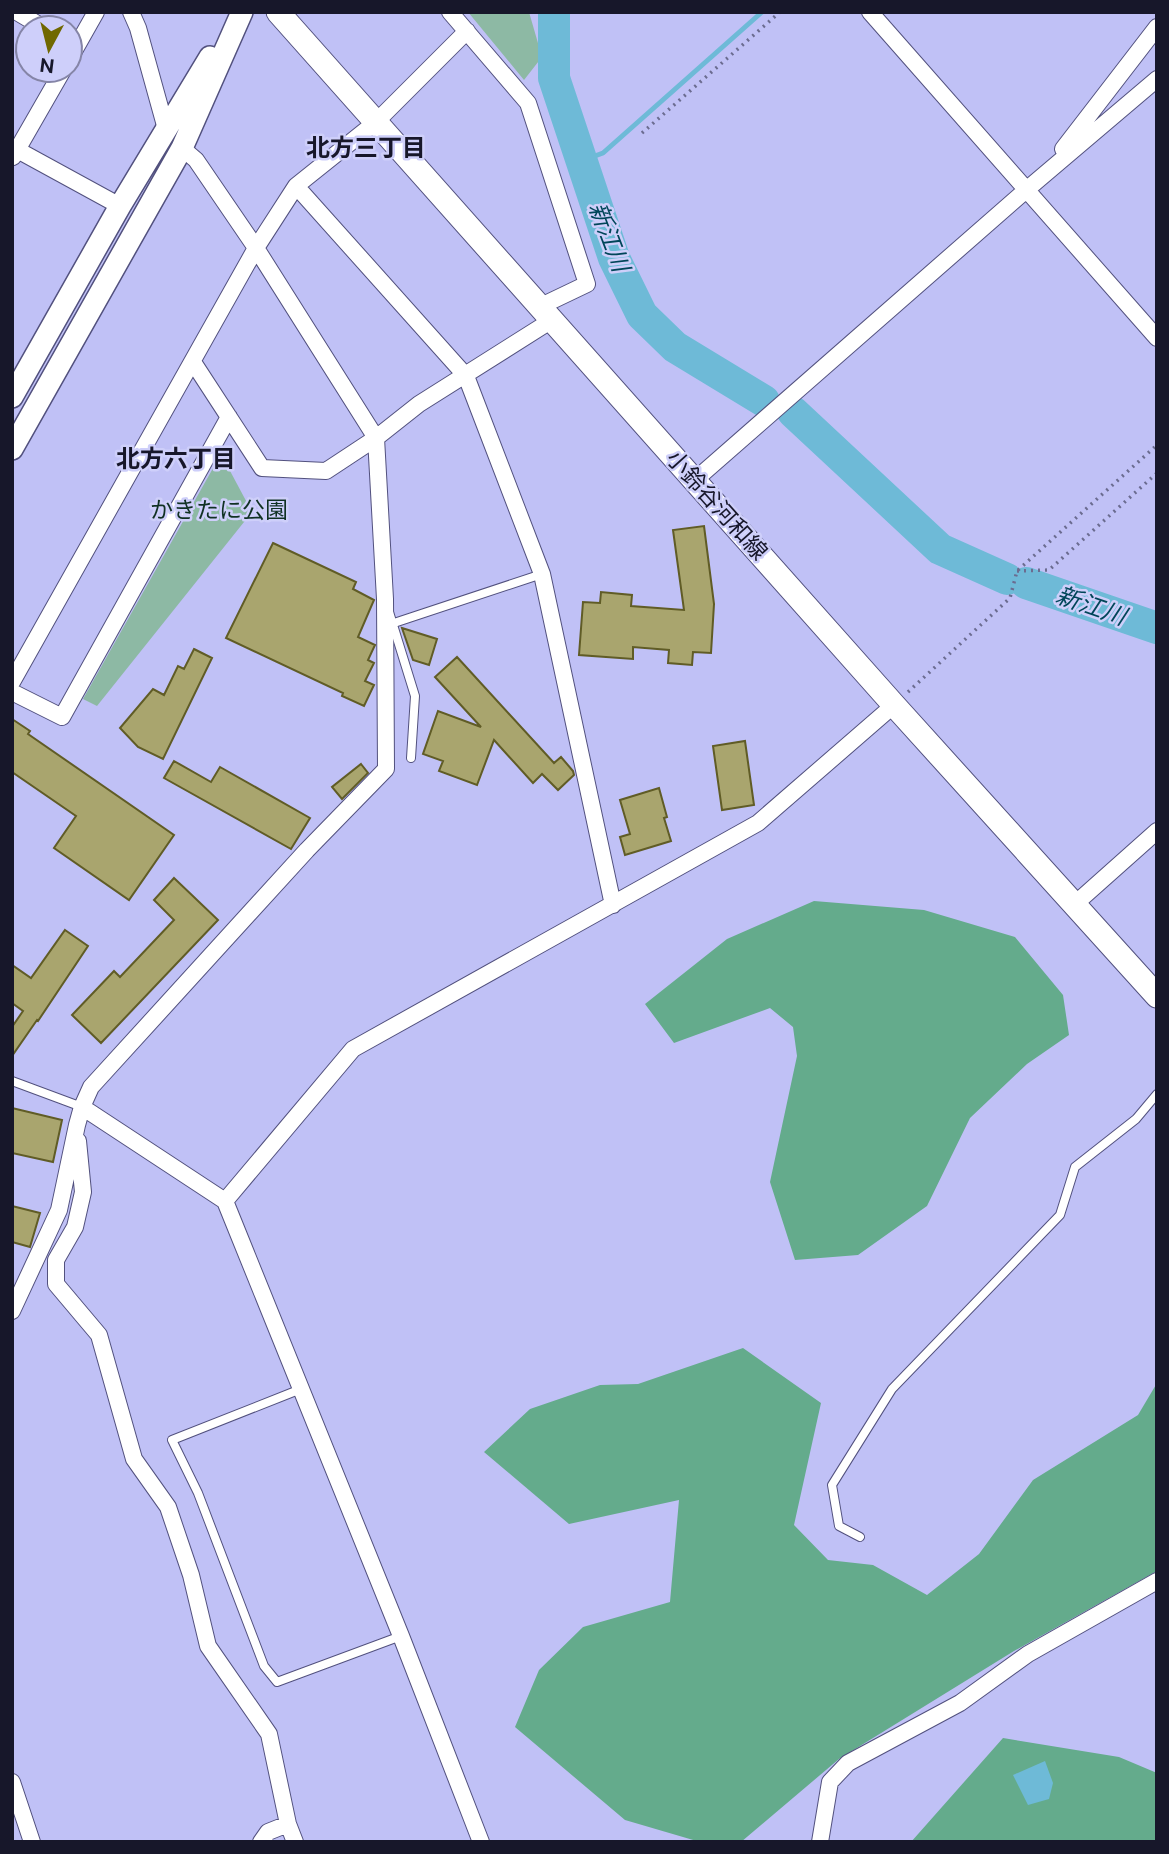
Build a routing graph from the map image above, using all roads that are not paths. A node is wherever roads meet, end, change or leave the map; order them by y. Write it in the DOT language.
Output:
graph roads {
  1 [pos="96,12"];
  2 [pos="131,12"];
  3 [pos="240,12"];
  4 [pos="278,12"];
  5 [pos="450,12"];
  6 [pos="870,12"];
  7 [pos="1157,27"];
  8 [pos="84,30"];
  9 [pos="467,31"];
  10 [pos="1157,79"];
  11 [pos="55,84"];
  12 [pos="376,122"];
  13 [pos="166,129"];
  14 [pos="182,148"];
  15 [pos="14,152"];
  16 [pos="1042,176"];
  17 [pos="296,186"];
  18 [pos="1025,191"];
  19 [pos="120,206"];
  20 [pos="256,248"];
  21 [pos="547,313"];
  22 [pos="1157,338"];
  23 [pos="193,362"];
  24 [pos="466,376"];
  25 [pos="12,397"];
  26 [pos="229,417"];
  27 [pos="376,438"];
  28 [pos="12,449"];
  29 [pos="695,480"];
  30 [pos="542,575"];
  31 [pos="384,599"];
  32 [pos="394,623"];
  33 [pos="12,682"];
  34 [pos="12,692"];
  35 [pos="894,705"];
  36 [pos="411,758"];
  37 [pos="1157,831"];
  38 [pos="1075,904"];
  39 [pos="613,905"];
  40 [pos="1157,996"];
  41 [pos="12,1081"];
  42 [pos="1157,1094"];
  43 [pos="82,1107"];
  44 [pos="77,1125"];
  45 [pos="225,1201"];
  46 [pos="12,1311"];
  47 [pos="301,1389"];
  48 [pos="860,1537"];
  49 [pos="1157,1581"];
  50 [pos="401,1636"];
  51 [pos="12,1782"];
  52 [pos="288,1824"];
  53 [pos="32,1842"];
  54 [pos="261,1842"];
  55 [pos="295,1842"];
  56 [pos="481,1842"];
  57 [pos="820,1842"];
  1 -- 8 [label="street"];
  2 -- 13 [label="street"];
  3 -- 13 [label="street"];
  3 -- 14 [label="street"];
  4 -- 12 [label="main road, 小鈴谷河和線"];
  5 -- 9 [label="street"];
  6 -- 18 [label="street"];
  7 -- 16 [label="street"];
  9 -- 12 [label="street"];
  9 -- 21 [label="street"];
  10 -- 16 [label="street"];
  11 -- 15 [label="street"];
  12 -- 17 [label="street"];
  12 -- 21 [label="main road, 小鈴谷河和線"];
  13 -- 19 [label="street"];
  14 -- 20 [label="street"];
  14 -- 28 [label="street"];
  15 -- 19 [label="street"];
  16 -- 18 [label="street"];
  17 -- 20 [label="street"];
  17 -- 24 [label="street"];
  18 -- 22 [label="street"];
  18 -- 29 [label="street"];
  19 -- 25 [label="street"];
  20 -- 23 [label="street"];
  20 -- 27 [label="street"];
  21 -- 24 [label="street"];
  21 -- 29 [label="main road, 小鈴谷河和線"];
  23 -- 26 [label="street"];
  23 -- 33 [label="street"];
  24 -- 27 [label="street"];
  24 -- 30 [label="street"];
  26 -- 27 [label="street"];
  26 -- 34 [label="street"];
  27 -- 31 [label="street"];
  29 -- 35 [label="main road, 小鈴谷河和線"];
  30 -- 32 [label="lane"];
  30 -- 39 [label="street"];
  31 -- 32 [label="lane"];
  31 -- 43 [label="street"];
  32 -- 36 [label="lane"];
  35 -- 38 [label="main road, 小鈴谷河和線"];
  35 -- 39 [label="street"];
  37 -- 38 [label="street"];
  38 -- 40 [label="main road, 小鈴谷河和線"];
  39 -- 45 [label="street"];
  41 -- 43 [label="lane"];
  42 -- 48 [label="lane"];
  43 -- 44 [label="street"];
  43 -- 45 [label="street"];
  44 -- 46 [label="street"];
  44 -- 52 [label="street"];
  45 -- 47 [label="street"];
  47 -- 50 [label="street"];
  47 -- 50 [label="lane"];
  49 -- 57 [label="street"];
  50 -- 56 [label="street"];
  51 -- 53 [label="street"];
  52 -- 54 [label="street"];
  52 -- 55 [label="street"];
}
